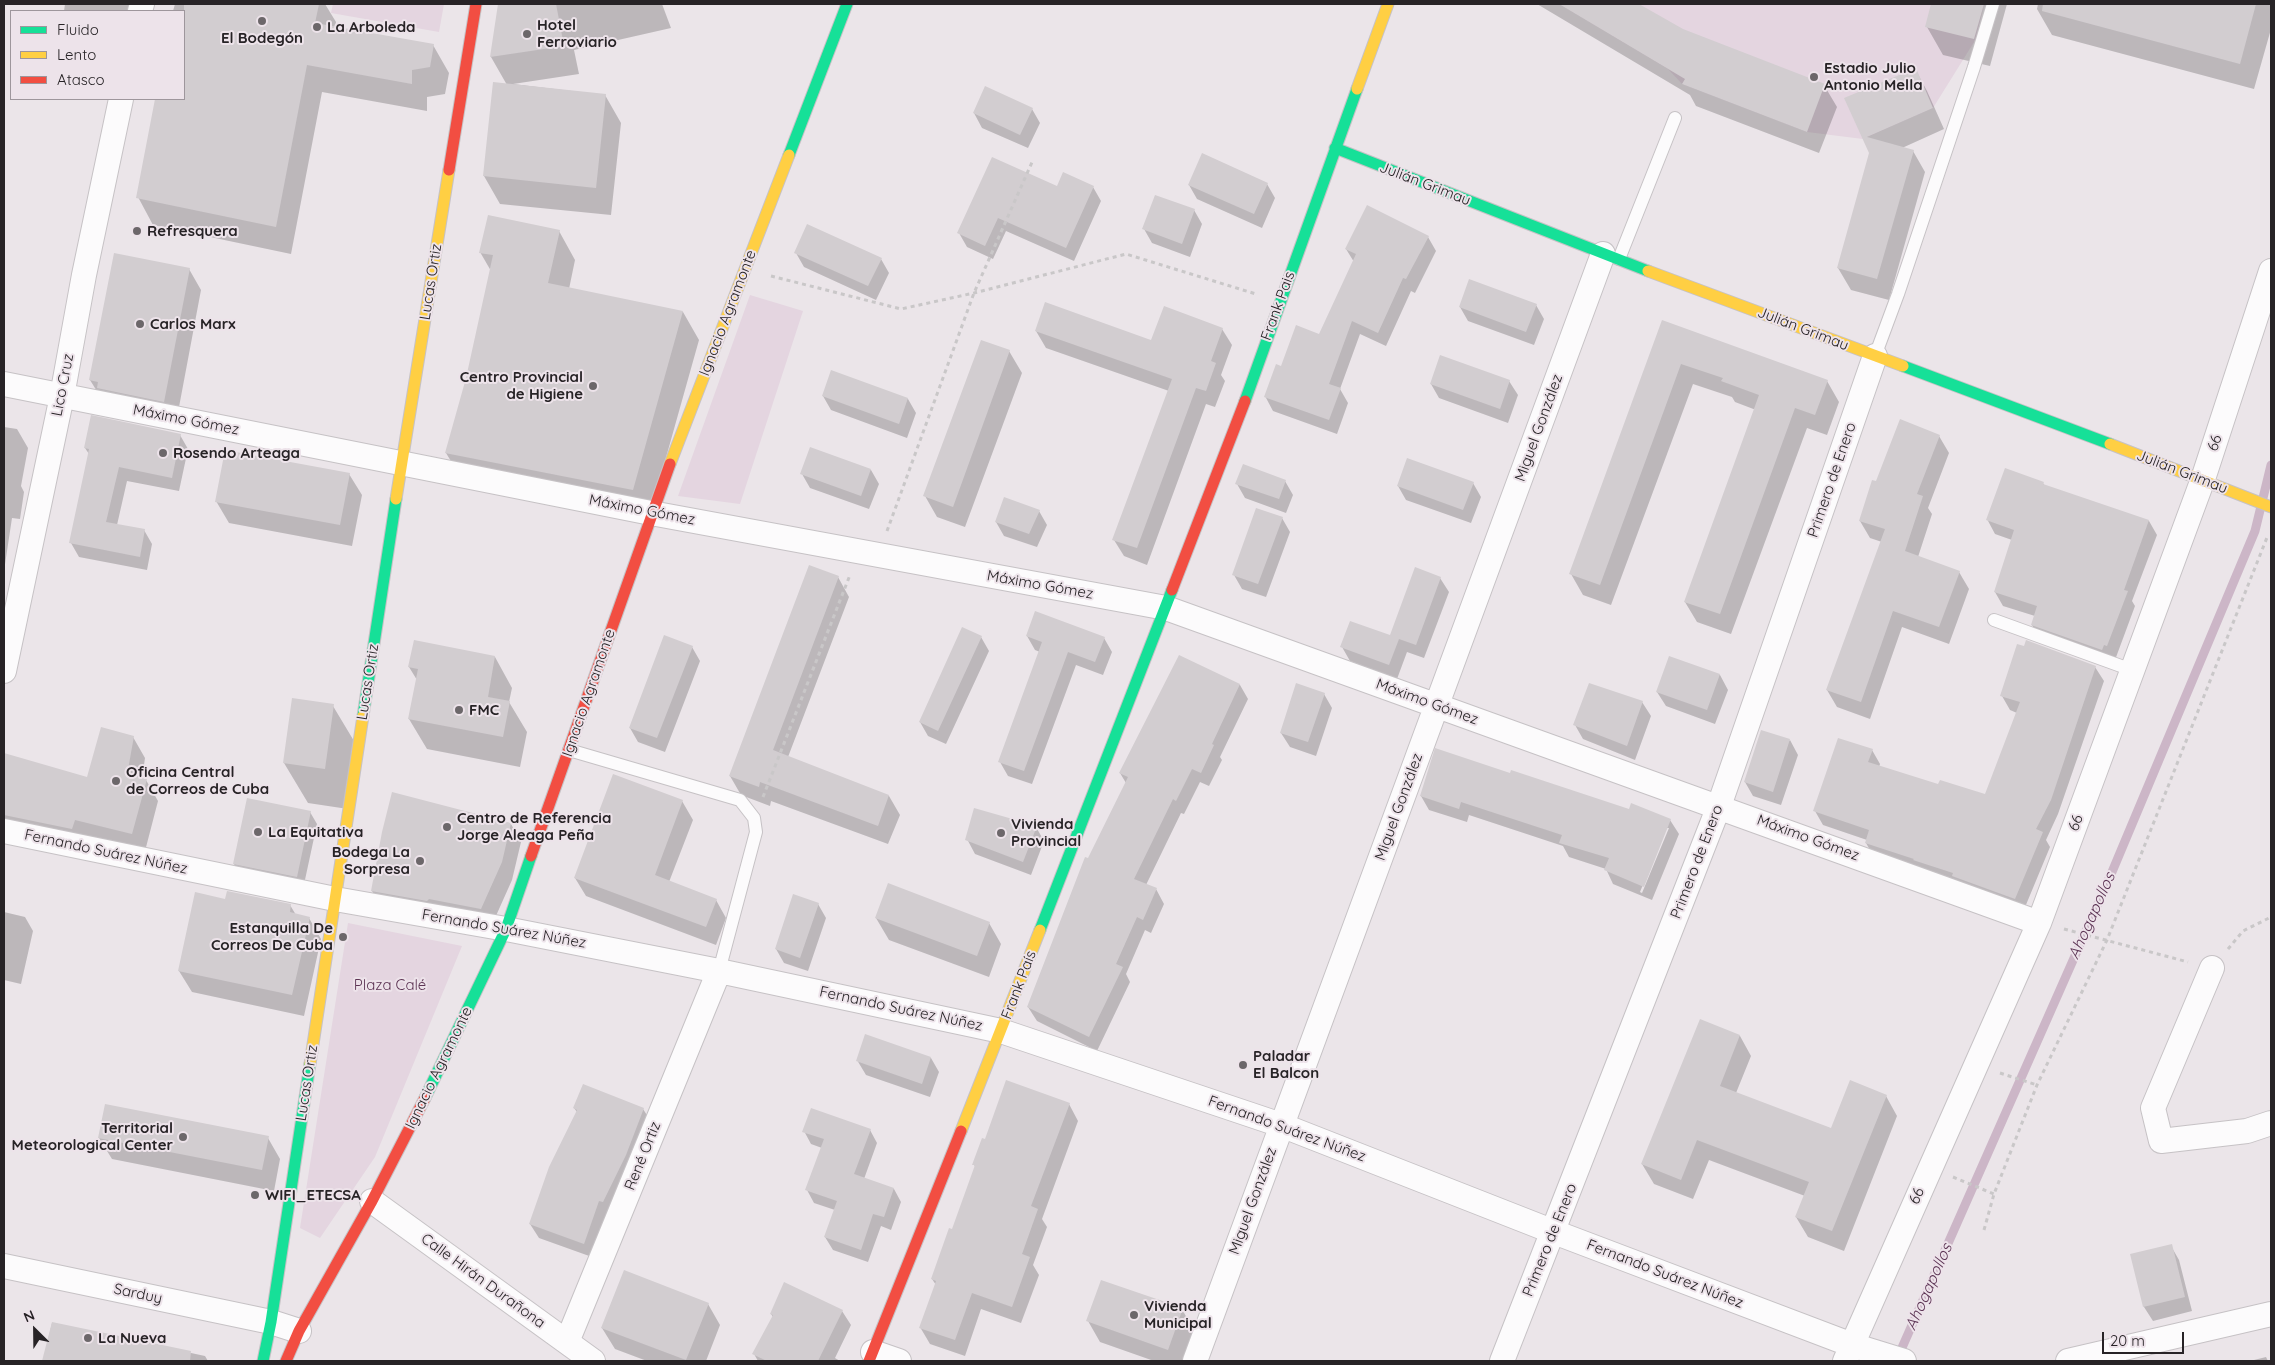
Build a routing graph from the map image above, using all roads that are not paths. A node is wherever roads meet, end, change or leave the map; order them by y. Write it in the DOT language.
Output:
graph roads {
  1 [pos="476,4"];
  2 [pos="847,4"];
  3 [pos="1388,4"];
  4 [pos="1993,4"];
  5 [pos="122,100"];
  6 [pos="1675,118"];
  7 [pos="1335,148"];
  8 [pos="1611,257"];
  9 [pos="2271,271"];
  10 [pos="1875,356"];
  11 [pos="4,384"];
  12 [pos="62,396"];
  13 [pos="402,463"];
  14 [pos="2203,479"];
  15 [pos="2271,508"];
  16 [pos="652,513"];
  17 [pos="1166,608"];
  18 [pos="1994,620"];
  19 [pos="2132,670"];
  20 [pos="4,671"];
  21 [pos="1436,706"];
  22 [pos="569,750"];
  23 [pos="1719,806"];
  24 [pos="4,831"];
  25 [pos="335,900"];
  26 [pos="2048,925"];
  27 [pos="506,928"];
  28 [pos="2212,968"];
  29 [pos="719,971"];
  30 [pos="1001,1031"];
  31 [pos="2271,1123"];
  32 [pos="1281,1125"];
  33 [pos="372,1201"];
  34 [pos="1554,1232"];
  35 [pos="4,1266"];
  36 [pos="2271,1314"];
  37 [pos="271,1322"];
  38 [pos="299,1331"];
  39 [pos="567,1342"];
  40 [pos="1848,1353"];
  41 [pos="871,1356"];
  42 [pos="1895,1358"];
  43 [pos="262,1361"];
  44 [pos="286,1361"];
  45 [pos="593,1361"];
  46 [pos="899,1361"];
  47 [pos="1195,1361"];
  48 [pos="1502,1361"];
  49 [pos="2068,1361"];
  1 -- 13 [label="main road, Lucas Ortiz"];
  2 -- 16 [label="main road, Ignacio Agramonte"];
  3 -- 7 [label="main road, Frank Pais"];
  4 -- 10 [label="lane"];
  5 -- 12 [label="street, Lico Cruz"];
  6 -- 8 [label="lane"];
  7 -- 8 [label="main road, Julián Grimau"];
  7 -- 17 [label="main road, Frank Pais"];
  8 -- 10 [label="main road, Julián Grimau"];
  8 -- 21 [label="street, Miguel González"];
  9 -- 14 [label="street, 66"];
  10 -- 14 [label="main road, Julián Grimau"];
  10 -- 23 [label="street, Primero de Enero"];
  11 -- 12 [label="street, Máximo Gómez"];
  12 -- 13 [label="street, Máximo Gómez"];
  12 -- 20 [label="street, Lico Cruz"];
  13 -- 16 [label="street, Máximo Gómez"];
  13 -- 25 [label="main road, Lucas Ortiz"];
  14 -- 15 [label="main road, Julián Grimau"];
  14 -- 19 [label="street, 66"];
  16 -- 17 [label="street, Máximo Gómez"];
  16 -- 22 [label="main road, Ignacio Agramonte"];
  17 -- 21 [label="street, Máximo Gómez"];
  17 -- 30 [label="main road, Frank País"];
  18 -- 19 [label="lane"];
  19 -- 26 [label="street, 66"];
  21 -- 23 [label="street, Máximo Gómez"];
  21 -- 32 [label="street, Miguel González"];
  22 -- 27 [label="main road, Ignacio Agramonte"];
  22 -- 29 [label="lane"];
  23 -- 26 [label="street, Máximo Gómez"];
  23 -- 34 [label="street, Primero de Enero"];
  24 -- 25 [label="street, Fernando Suárez Núñez"];
  25 -- 27 [label="street, Fernando Suárez Núñez"];
  25 -- 37 [label="main road, Lucas Ortiz"];
  26 -- 40 [label="street, 66"];
  27 -- 29 [label="street, Fernando Suárez Núñez"];
  27 -- 33 [label="main road, Ignacio Agramonte"];
  28 -- 31 [label="street"];
  29 -- 30 [label="street, Fernando Suárez Núñez"];
  29 -- 39 [label="street, René Ortiz"];
  30 -- 32 [label="street, Fernando Suárez Núñez"];
  30 -- 41 [label="main road, Frank País"];
  32 -- 34 [label="street, Fernando Suárez Núñez"];
  32 -- 47 [label="street, Miguel González"];
  33 -- 38 [label="main road, Ignacio Agramonte"];
  33 -- 39 [label="street, Calle Hirán Durañona"];
  34 -- 40 [label="street, Fernando Suárez Núñez"];
  34 -- 48 [label="street, Primero de Enero"];
  35 -- 37 [label="street, Sarduy"];
  36 -- 49 [label="street"];
  37 -- 38 [label="street, Sarduy"];
  37 -- 43 [label="main road, Lucas Ortiz"];
  38 -- 44 [label="main road, Ignacio Agramonte"];
  39 -- 45 [label="street, Calle Hirán Durañona"];
  40 -- 42 [label="street, Fernando Suárez Núñez"];
  41 -- 46 [label="street"];
}
